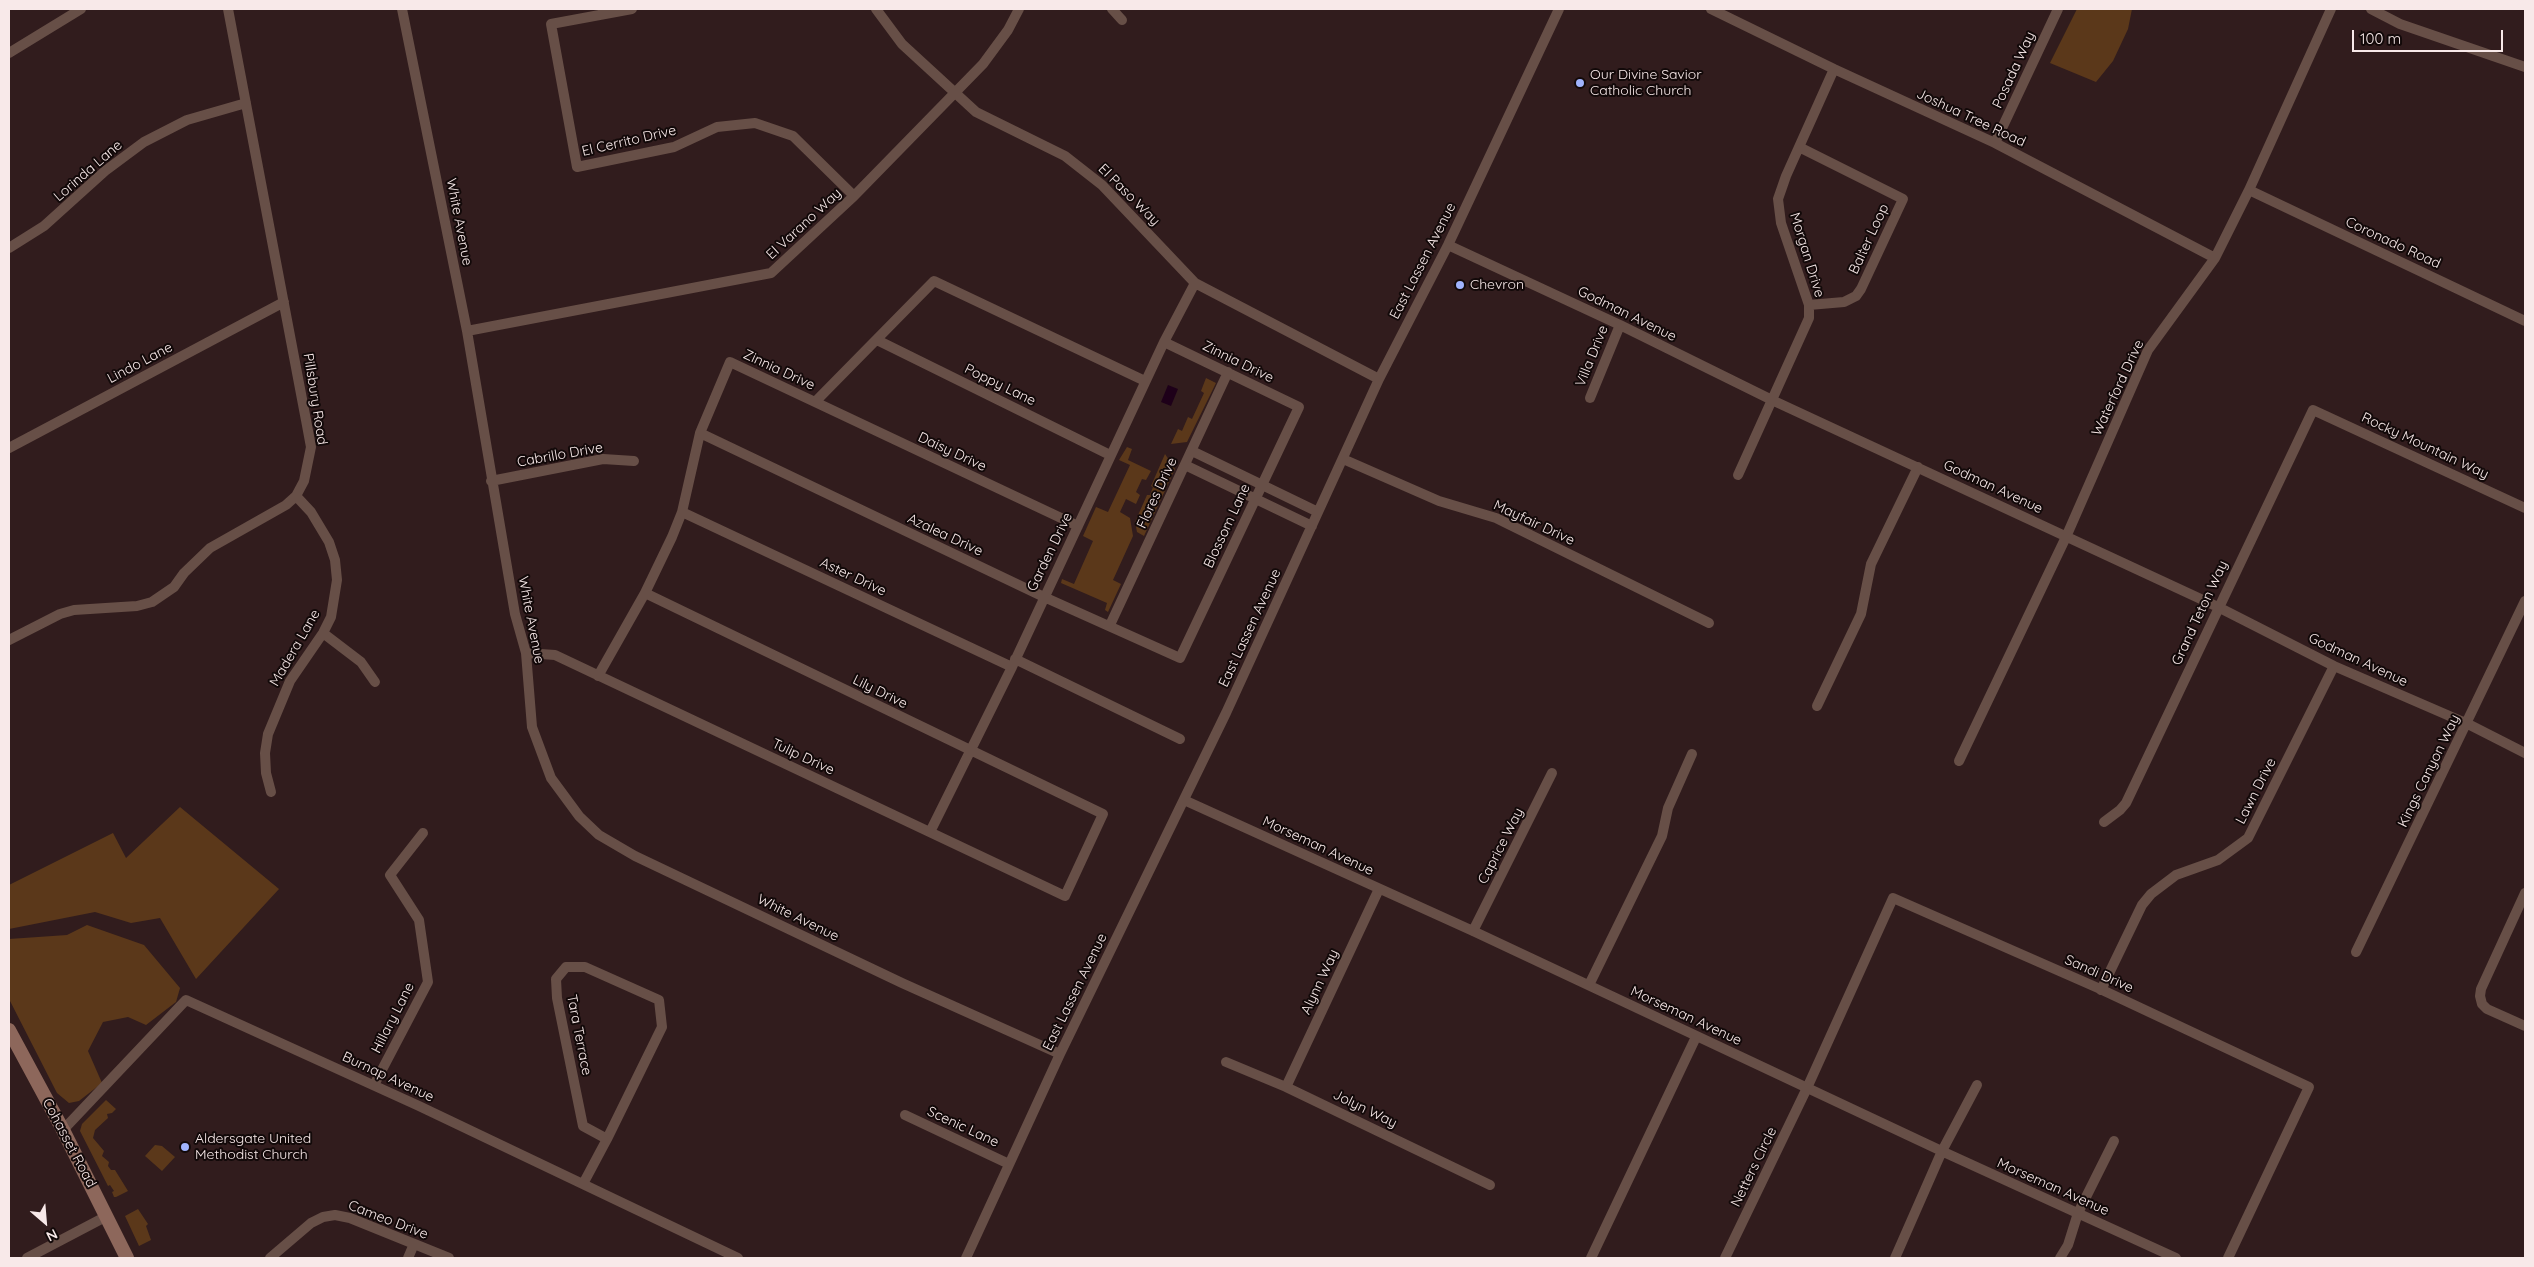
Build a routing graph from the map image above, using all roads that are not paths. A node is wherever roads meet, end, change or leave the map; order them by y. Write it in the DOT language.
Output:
graph roads {
  1 [pos="81,9"];
  2 [pos="228,9"];
  3 [pos="402,9"];
  4 [pos="632,9"];
  5 [pos="876,9"];
  6 [pos="1019,9"];
  7 [pos="1112,9"];
  8 [pos="1559,9"];
  9 [pos="1711,9"];
  10 [pos="2058,9"];
  11 [pos="2331,9"];
  12 [pos="2371,9"];
  13 [pos="1122,20"];
  14 [pos="9,53"];
  15 [pos="2525,67"];
  16 [pos="1834,69"];
  17 [pos="954,94"];
  18 [pos="246,103"];
  19 [pos="1995,143"];
  20 [pos="1799,147"];
  21 [pos="2249,190"];
  22 [pos="854,196"];
  23 [pos="1448,245"];
  24 [pos="9,248"];
  25 [pos="2215,258"];
  26 [pos="1195,283"];
  27 [pos="284,302"];
  28 [pos="1809,305"];
  29 [pos="2525,321"];
  30 [pos="1620,325"];
  31 [pos="467,331"];
  32 [pos="877,340"];
  33 [pos="1164,342"];
  34 [pos="1228,372"];
  35 [pos="1379,379"];
  36 [pos="1145,381"];
  37 [pos="1590,398"];
  38 [pos="1774,401"];
  39 [pos="815,402"];
  40 [pos="1299,407"];
  41 [pos="2313,410"];
  42 [pos="700,434"];
  43 [pos="9,448"];
  44 [pos="1192,451"];
  45 [pos="1110,455"];
  46 [pos="1343,459"];
  47 [pos="634,461"];
  48 [pos="1185,465"];
  49 [pos="1918,467"];
  50 [pos="1738,475"];
  51 [pos="491,481"];
  52 [pos="1262,485"];
  53 [pos="296,496"];
  54 [pos="1255,499"];
  55 [pos="2525,508"];
  56 [pos="682,512"];
  57 [pos="1318,512"];
  58 [pos="1078,526"];
  59 [pos="1312,526"];
  60 [pos="2066,537"];
  61 [pos="645,593"];
  62 [pos="1044,597"];
  63 [pos="2525,601"];
  64 [pos="2218,607"];
  65 [pos="1709,623"];
  66 [pos="1110,625"];
  67 [pos="323,633"];
  68 [pos="9,640"];
  69 [pos="526,653"];
  70 [pos="1180,658"];
  71 [pos="1014,663"];
  72 [pos="2334,666"];
  73 [pos="598,676"];
  74 [pos="375,682"];
  75 [pos="1817,706"];
  76 [pos="2468,724"];
  77 [pos="1180,739"];
  78 [pos="970,751"];
  79 [pos="2525,753"];
  80 [pos="1692,754"];
  81 [pos="1958,761"];
  82 [pos="1552,773"];
  83 [pos="271,792"];
  84 [pos="1184,800"];
  85 [pos="2104,822"];
  86 [pos="930,832"];
  87 [pos="422,833"];
  88 [pos="1379,889"];
  89 [pos="2525,893"];
  90 [pos="1065,896"];
  91 [pos="1474,931"];
  92 [pos="2356,952"];
  93 [pos="1589,985"];
  94 [pos="2101,990"];
  95 [pos="2525,1026"];
  96 [pos="9,1030"];
  97 [pos="1696,1037"];
  98 [pos="1060,1054"];
  99 [pos="1226,1062"];
  100 [pos="374,1085"];
  101 [pos="1977,1085"];
  102 [pos="1286,1087"];
  103 [pos="1807,1088"];
  104 [pos="905,1115"];
  105 [pos="63,1130"];
  106 [pos="607,1139"];
  107 [pos="2114,1141"];
  108 [pos="1942,1151"];
  109 [pos="1009,1164"];
  110 [pos="583,1184"];
  111 [pos="1490,1185"];
  112 [pos="2078,1213"];
  113 [pos="107,1216"];
  114 [pos="414,1244"];
  115 [pos="27,1258"];
  116 [pos="128,1258"];
  117 [pos="270,1258"];
  118 [pos="408,1258"];
  119 [pos="449,1258"];
  120 [pos="738,1258"];
  121 [pos="966,1258"];
  122 [pos="1591,1258"];
  123 [pos="1725,1258"];
  124 [pos="1895,1258"];
  125 [pos="2060,1258"];
  126 [pos="2176,1258"];
  127 [pos="2228,1258"];
  1 -- 14 [label="street"];
  2 -- 18 [label="street, Pillsbury Road"];
  3 -- 31 [label="street, White Avenue"];
  4 -- 22 [label="street, El Cerrito Drive"];
  5 -- 17 [label="street, El Paso Way"];
  6 -- 17 [label="street, El Varano Way"];
  7 -- 13 [label="street"];
  8 -- 23 [label="street, East Lassen Avenue"];
  9 -- 16 [label="street, Joshua Tree Road"];
  10 -- 19 [label="street, Posada Way"];
  11 -- 21 [label="street, Waterford Drive"];
  12 -- 15 [label="street"];
  16 -- 19 [label="street, Joshua Tree Road"];
  16 -- 20 [label="street, Morgan Drive"];
  17 -- 22 [label="street, El Varano Way"];
  17 -- 26 [label="street, El Paso Way"];
  18 -- 24 [label="street, Lorinda Lane"];
  18 -- 27 [label="street, Pillsbury Road"];
  19 -- 25 [label="street, Joshua Tree Road"];
  20 -- 28 [label="street, Morgan Drive"];
  20 -- 28 [label="street, Balter Loop"];
  21 -- 25 [label="street, Waterford Drive"];
  21 -- 29 [label="street, Coronado Road"];
  22 -- 31 [label="street, El Varano Way"];
  23 -- 30 [label="street, Godman Avenue"];
  23 -- 35 [label="street, East Lassen Avenue"];
  25 -- 60 [label="street, Waterford Drive"];
  26 -- 33 [label="street, Garden Drive"];
  26 -- 35 [label="street, El Paso Way"];
  27 -- 43 [label="street, Lindo Lane"];
  27 -- 53 [label="street, Pillsbury Road"];
  28 -- 38 [label="street, Morgan Drive"];
  30 -- 37 [label="street, Villa Drive"];
  30 -- 38 [label="street, Godman Avenue"];
  31 -- 51 [label="street, White Avenue"];
  32 -- 36 [label="street, Zinnia Drive"];
  32 -- 39 [label="street, Zinnia Drive"];
  32 -- 45 [label="street, Poppy Lane"];
  33 -- 34 [label="street, Zinnia Drive"];
  33 -- 36 [label="street, Garden Drive"];
  34 -- 40 [label="street, Zinnia Drive"];
  34 -- 44 [label="street, Flores Drive"];
  35 -- 46 [label="street, East Lassen Avenue"];
  36 -- 45 [label="street, Garden Drive"];
  38 -- 49 [label="street, Godman Avenue"];
  38 -- 50 [label="street, Morgan Drive"];
  39 -- 42 [label="street, Zinnia Drive"];
  39 -- 58 [label="street, Daisy Drive"];
  40 -- 52 [label="street, Blossom Lane"];
  41 -- 55 [label="street, Rocky Mountain Way"];
  41 -- 64 [label="street, Grand Teton Way"];
  42 -- 56 [label="street, Zinnia Drive"];
  42 -- 62 [label="street, Azalea Drive"];
  44 -- 48 [label="street, Flores Drive"];
  44 -- 52 [label="street"];
  45 -- 58 [label="street, Garden Drive"];
  46 -- 57 [label="street, East Lassen Avenue"];
  46 -- 65 [label="street, Mayfair Drive"];
  47 -- 51 [label="street, Cabrillo Drive"];
  48 -- 54 [label="street"];
  48 -- 66 [label="street, Flores Drive"];
  49 -- 60 [label="street, Godman Avenue"];
  49 -- 75 [label="street"];
  51 -- 69 [label="street, White Avenue"];
  52 -- 54 [label="street, Blossom Lane"];
  52 -- 57 [label="street"];
  53 -- 67 [label="street, Madera Lane"];
  53 -- 68 [label="street"];
  54 -- 59 [label="street"];
  54 -- 70 [label="street, Blossom Lane"];
  56 -- 61 [label="street, Zinnia Drive"];
  56 -- 71 [label="street, Aster Drive"];
  57 -- 59 [label="street, East Lassen Avenue"];
  58 -- 62 [label="street, Garden Drive"];
  59 -- 84 [label="street, East Lassen Avenue"];
  60 -- 64 [label="street, Godman Avenue"];
  60 -- 81 [label="street, Waterford Drive"];
  61 -- 73 [label="street, Zinnia Drive"];
  61 -- 78 [label="street, Lily Drive"];
  62 -- 66 [label="street, Azalea Drive"];
  62 -- 71 [label="street, Garden Drive"];
  63 -- 76 [label="street, Kings Canyon Way"];
  64 -- 72 [label="street, Godman Avenue"];
  64 -- 85 [label="street, Grand Teton Way"];
  66 -- 70 [label="street, Azalea Drive"];
  67 -- 74 [label="street"];
  67 -- 83 [label="street, Madera Lane"];
  69 -- 73 [label="street, Tulip Drive"];
  69 -- 98 [label="street, White Avenue"];
  71 -- 77 [label="street, Aster Drive"];
  71 -- 78 [label="street, Garden Drive"];
  72 -- 76 [label="street, Godman Avenue"];
  72 -- 94 [label="street, Lawn Drive"];
  73 -- 86 [label="street, Tulip Drive"];
  76 -- 79 [label="street, Godman Avenue"];
  76 -- 92 [label="street, Kings Canyon Way"];
  78 -- 86 [label="street, Garden Drive"];
  78 -- 90 [label="street, Lily Drive"];
  80 -- 93 [label="street"];
  82 -- 91 [label="street, Caprice Way"];
  84 -- 88 [label="street, Morseman Avenue"];
  84 -- 98 [label="street, East Lassen Avenue"];
  86 -- 90 [label="street, Tulip Drive"];
  87 -- 100 [label="street, Hillary Lane"];
  88 -- 91 [label="street, Morseman Avenue"];
  88 -- 102 [label="street, Alynn Way"];
  89 -- 95 [label="street"];
  91 -- 93 [label="street, Morseman Avenue"];
  93 -- 97 [label="street, Morseman Avenue"];
  94 -- 103 [label="street, Sandi Drive"];
  94 -- 127 [label="street, Sandi Drive"];
  96 -- 105 [label="street, Cohasset Road"];
  97 -- 103 [label="street, Morseman Avenue"];
  97 -- 122 [label="street"];
  98 -- 109 [label="street, East Lassen Avenue"];
  99 -- 102 [label="street, Jolyn Way"];
  100 -- 105 [label="street, Burnap Avenue"];
  100 -- 110 [label="street, Burnap Avenue"];
  101 -- 108 [label="street"];
  102 -- 111 [label="street, Jolyn Way"];
  103 -- 108 [label="street, Morseman Avenue"];
  103 -- 123 [label="street, Netters Circle"];
  104 -- 109 [label="street, Scenic Lane"];
  105 -- 113 [label="street, Cohasset Road"];
  106 -- 106 [label="street, Tara Terrace"];
  106 -- 110 [label="street, Tara Terrace"];
  107 -- 112 [label="street"];
  108 -- 112 [label="street, Morseman Avenue"];
  108 -- 124 [label="street"];
  109 -- 121 [label="street, East Lassen Avenue"];
  110 -- 120 [label="street, Burnap Avenue"];
  112 -- 125 [label="street"];
  112 -- 126 [label="street, Morseman Avenue"];
  113 -- 115 [label="street"];
  113 -- 116 [label="street, Cohasset Road"];
  114 -- 117 [label="street, Cameo Drive"];
  114 -- 118 [label="street"];
  114 -- 119 [label="street, Cameo Drive"];
}
